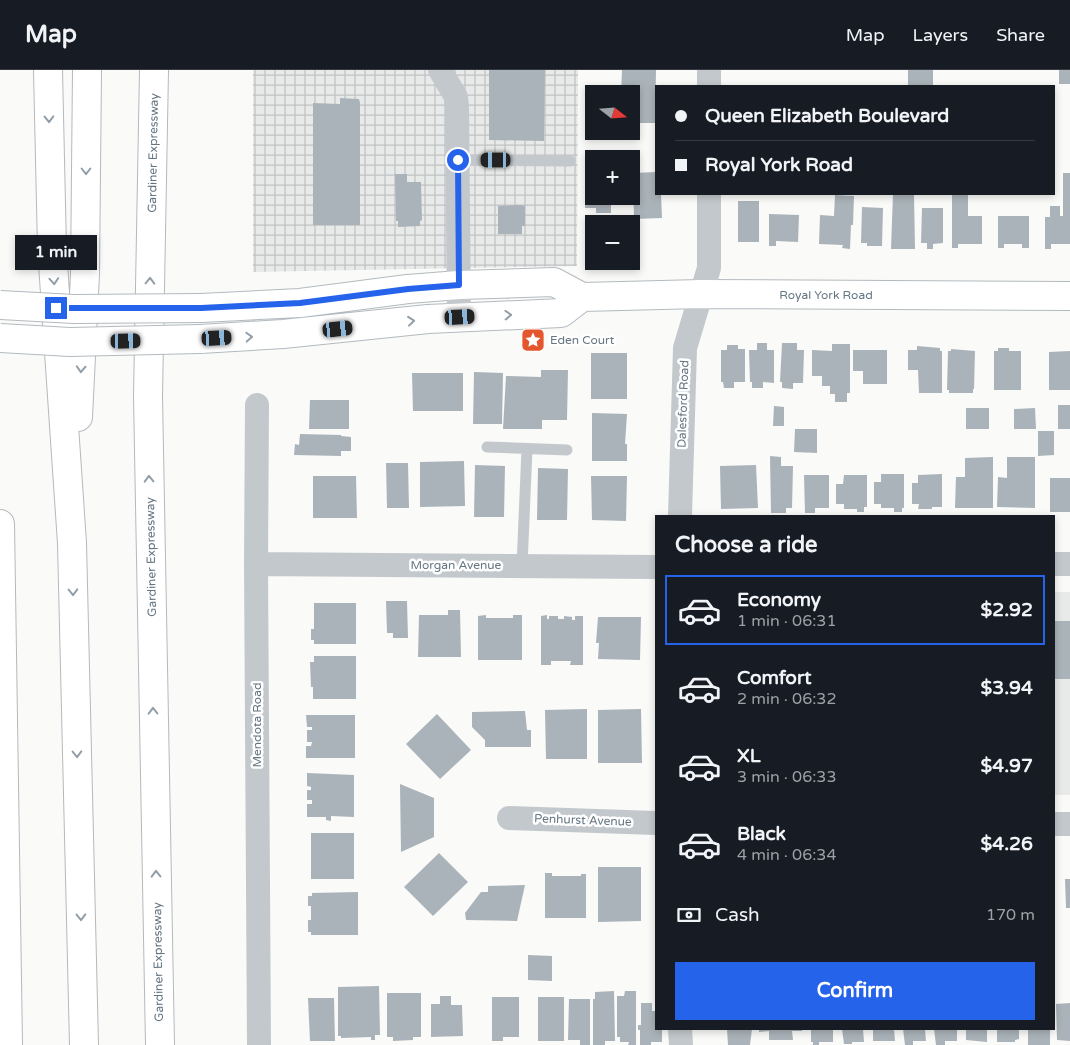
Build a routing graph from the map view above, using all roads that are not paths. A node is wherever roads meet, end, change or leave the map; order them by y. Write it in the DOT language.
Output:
graph roads {
  1 [pos="48,70"];
  2 [pos="87,70"];
  3 [pos="154,70"];
  4 [pos="440,70"];
  5 [pos="709,70"];
  6 [pos="709,85"];
  7 [pos="458,160"];
  8 [pos="570,161"];
  9 [pos="709,195"];
  10 [pos="459,285"];
  11 [pos="700,294"];
  12 [pos="1070,296"];
  13 [pos="582,297"];
  14 [pos="0,305"];
  15 [pos="460,317"];
  16 [pos="0,338"];
  17 [pos="257,405"];
  18 [pos="487,447"];
  19 [pos="527,448"];
  20 [pos="567,450"];
  21 [pos="680,515"];
  22 [pos="0,524"];
  23 [pos="72,543"];
  24 [pos="256,564"];
  25 [pos="1055,564"];
  26 [pos="1070,564"];
  27 [pos="522,566"];
  28 [pos="655,566"];
  29 [pos="509,818"];
  30 [pos="655,822"];
  31 [pos="1055,824"];
  32 [pos="1070,824"];
  33 [pos="680,1030"];
  34 [pos="8,1045"];
  35 [pos="84,1045"];
  36 [pos="160,1045"];
  37 [pos="259,1045"];
  38 [pos="681,1045"];
  1 -- 23 [label="main road, one-way"];
  2 -- 23 [label="main road, one-way"];
  36 -- 3 [label="main road, Gardiner Expressway, one-way"];
  4 -- 7 [label="street"];
  5 -- 6 [label="street"];
  7 -- 8 [label="lane"];
  7 -- 10 [label="street"];
  9 -- 11 [label="street, Dalesford Road"];
  10 -- 13 [label="main road, Royal York Road"];
  10 -- 14 [label="main road, Royal York Road, bridge"];
  10 -- 15 [label="street"];
  11 -- 12 [label="main road, Royal York Road"];
  11 -- 13 [label="main road, Royal York Road"];
  11 -- 21 [label="street, Dalesford Road"];
  15 -- 13 [label="main road, one-way"];
  16 -- 15 [label="main road, one-way, bridge"];
  17 -- 24 [label="street, Mendota Road"];
  18 -- 19 [label="lane"];
  19 -- 20 [label="lane"];
  19 -- 27 [label="lane"];
  22 -- 34 [label="main road"];
  23 -- 35 [label="main road, one-way"];
  24 -- 27 [label="street, Morgan Avenue"];
  24 -- 37 [label="street, Mendota Road"];
  25 -- 26 [label="street"];
  27 -- 28 [label="street, Morgan Avenue"];
  29 -- 30 [label="street, Penhurst Avenue"];
  31 -- 32 [label="street"];
  33 -- 38 [label="street"];
}
